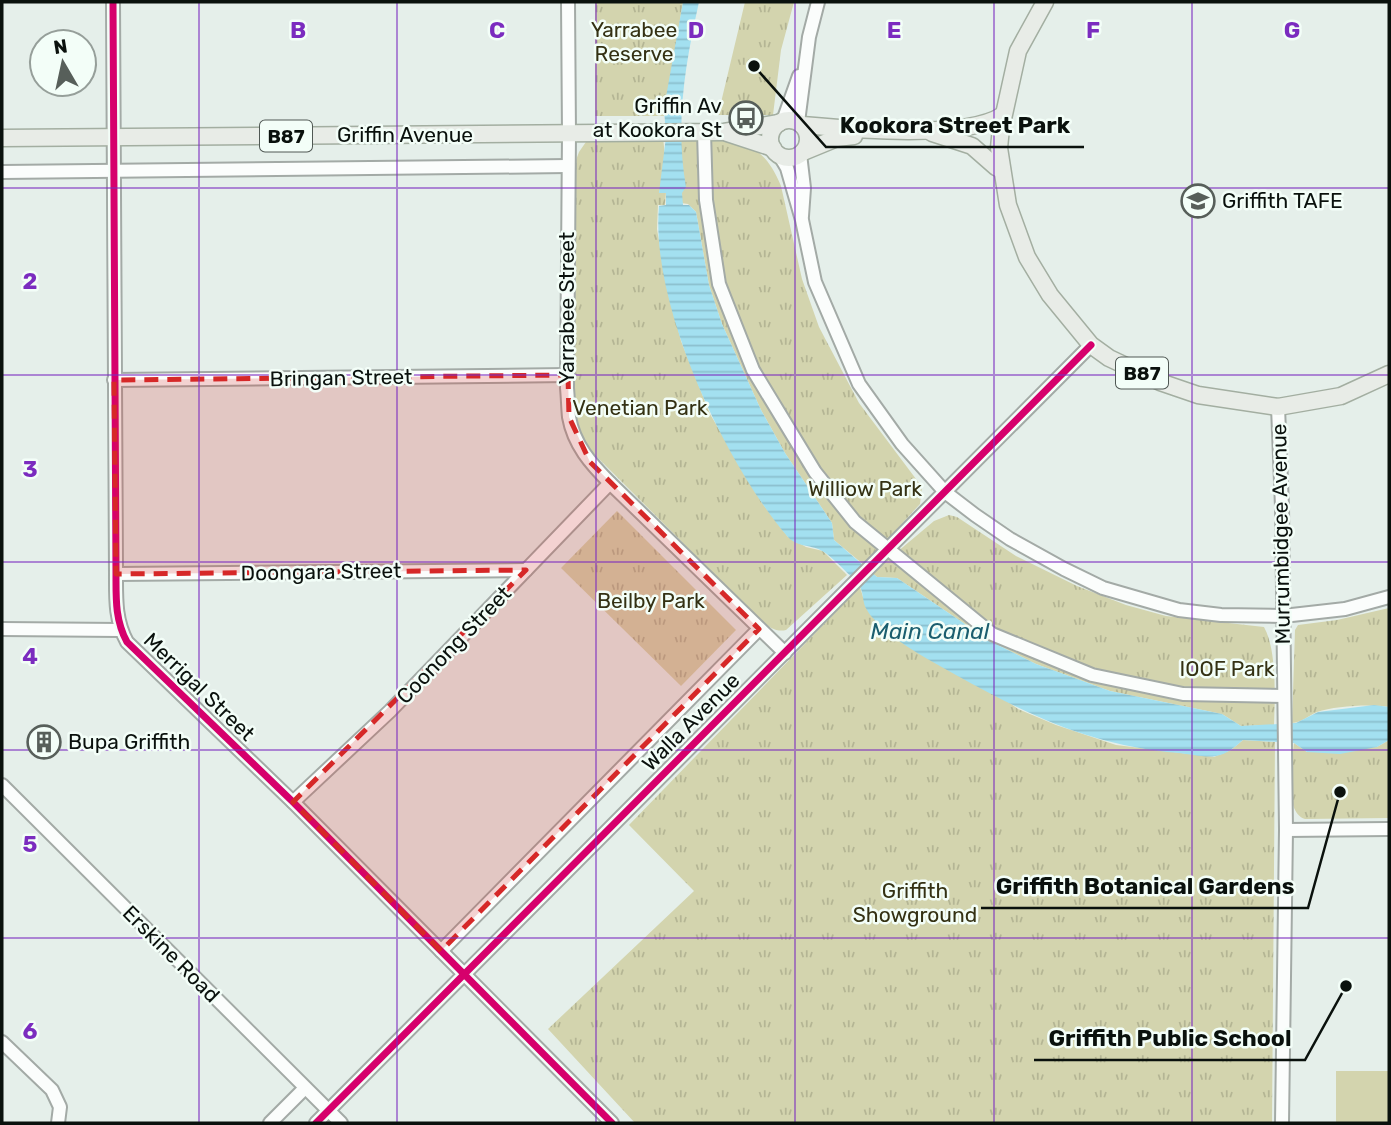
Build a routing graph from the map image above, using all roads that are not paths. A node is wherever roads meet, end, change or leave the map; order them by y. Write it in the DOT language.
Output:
graph roads {
  1 [pos="113,2"];
  2 [pos="568,2"];
  3 [pos="818,2"];
  4 [pos="1045,2"];
  5 [pos="1003,115"];
  6 [pos="791,123"];
  7 [pos="898,130"];
  8 [pos="919,130"];
  9 [pos="696,132"];
  10 [pos="724,132"];
  11 [pos="569,134"];
  12 [pos="113,137"];
  13 [pos="2,138"];
  14 [pos="775,150"];
  15 [pos="801,153"];
  16 [pos="568,166"];
  17 [pos="1002,170"];
  18 [pos="2,172"];
  19 [pos="113,172"];
  20 [pos="802,220"];
  21 [pos="1091,345"];
  22 [pos="1389,374"];
  23 [pos="568,375"];
  24 [pos="114,380"];
  25 [pos="1278,407"];
  26 [pos="610,484"];
  27 [pos="945,492"];
  28 [pos="888,549"];
  29 [pos="526,570"];
  30 [pos="116,574"];
  31 [pos="1389,597"];
  32 [pos="1283,616"];
  33 [pos="2,629"];
  34 [pos="759,629"];
  35 [pos="120,631"];
  36 [pos="785,653"];
  37 [pos="1284,695"];
  38 [pos="2,785"];
  39 [pos="293,802"];
  40 [pos="1389,829"];
  41 [pos="1286,830"];
  42 [pos="441,951"];
  43 [pos="465,974"];
  44 [pos="2,1042"];
  45 [pos="305,1088"];
  46 [pos="328,1111"];
  47 [pos="58,1123"];
  48 [pos="270,1123"];
  49 [pos="316,1123"];
  50 [pos="341,1123"];
  51 [pos="612,1123"];
  52 [pos="1282,1123"];
  1 -- 12 [label="street, Merrigal Street"];
  2 -- 11 [label="street, Yarrabee Street"];
  3 -- 6 [label="street"];
  4 -- 5 [label="main road, B87"];
  5 -- 8 [label="main road, Griffin Avenue / B87"];
  5 -- 17 [label="main road, B87"];
  6 -- 7 [label="main road, Griffin Avenue / B87"];
  6 -- 10 [label="main road, Griffin Avenue / B87"];
  6 -- 14 [label="main road"];
  6 -- 15 [label="main road"];
  7 -- 8 [label="main road, Griffin Avenue / B87"];
  7 -- 15 [label="main road, Griffin Avenue / B87"];
  8 -- 17 [label="main road, Griffin Avenue / B87"];
  9 -- 10 [label="main road, Griffin Avenue / B87"];
  9 -- 11 [label="main road, Griffin Avenue / B87"];
  9 -- 28 [label="street"];
  10 -- 14 [label="main road, Griffin Avenue / B87"];
  11 -- 12 [label="main road, Griffin Avenue / B87"];
  11 -- 16 [label="street, Yarrabee Street"];
  12 -- 13 [label="main road, Griffin Avenue / B87"];
  12 -- 19 [label="street, Merrigal Street"];
  14 -- 15 [label="main road, B87"];
  14 -- 20 [label="street"];
  15 -- 20 [label="street"];
  16 -- 19 [label="street, Griffin Avenue"];
  16 -- 23 [label="street, Yarrabee Street"];
  17 -- 21 [label="main road, B87"];
  18 -- 19 [label="street, Griffin Avenue"];
  19 -- 24 [label="street, Merrigal Street"];
  20 -- 27 [label="street"];
  21 -- 25 [label="main road, B87"];
  21 -- 27 [label="street, Walla Avenue"];
  22 -- 25 [label="main road, B87"];
  23 -- 24 [label="street, Bringan Street"];
  23 -- 26 [label="street, Yarrabee Street"];
  24 -- 30 [label="street, Merrigal Street"];
  25 -- 32 [label="street, Murrumbidgee Avenue"];
  26 -- 29 [label="street, Coonong Street"];
  26 -- 34 [label="street, Yarrabee Street"];
  27 -- 28 [label="street, Walla Avenue"];
  27 -- 32 [label="street"];
  28 -- 36 [label="street, Walla Avenue"];
  28 -- 37 [label="street"];
  29 -- 30 [label="street, Doongara Street"];
  29 -- 39 [label="street, Coonong Street"];
  30 -- 35 [label="street, Merrigal Street"];
  31 -- 32 [label="street"];
  32 -- 37 [label="street, Murrumbidgee Avenue"];
  33 -- 35 [label="street"];
  34 -- 36 [label="street, Yarrabee Street"];
  34 -- 42 [label="street, Walla Avenue"];
  35 -- 39 [label="street, Merrigal Street"];
  36 -- 43 [label="street, Walla Avenue"];
  37 -- 41 [label="street, Murrumbidgee Avenue"];
  38 -- 45 [label="street, Erskine Road"];
  39 -- 42 [label="street, Merrigal Street"];
  40 -- 41 [label="street"];
  41 -- 52 [label="street, Murrumbidgee Avenue"];
  42 -- 43 [label="street, Merrigal Street"];
  43 -- 46 [label="street, Walla Avenue"];
  43 -- 51 [label="street, Merrigal Street"];
  44 -- 47 [label="street"];
  45 -- 46 [label="street, Erskine Road"];
  45 -- 48 [label="street"];
  46 -- 49 [label="street, Walla Avenue"];
  46 -- 50 [label="street, Erskine Road"];
}
